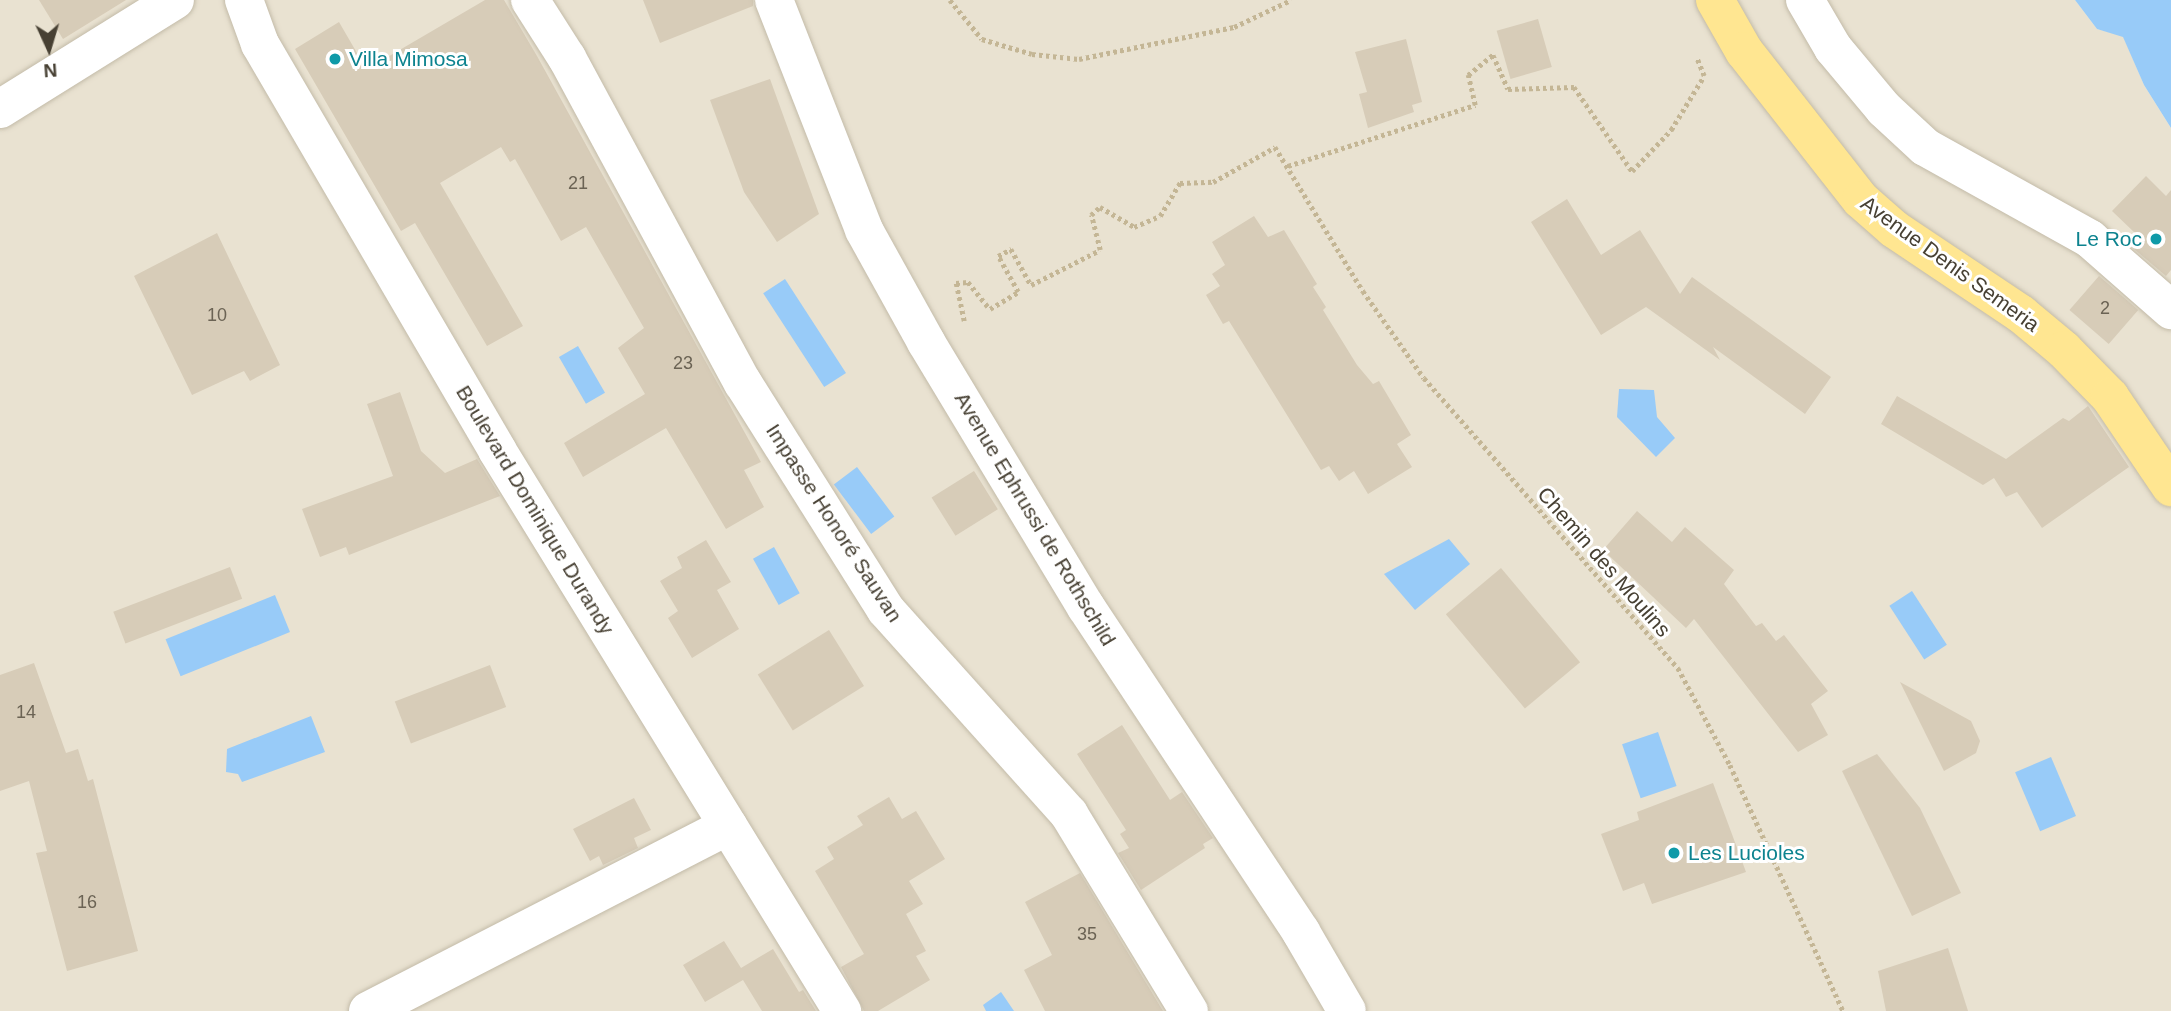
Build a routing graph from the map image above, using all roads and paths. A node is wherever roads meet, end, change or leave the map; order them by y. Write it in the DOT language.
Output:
graph roads {
  1 [pos="175,0"];
  2 [pos="244,0"];
  3 [pos="530,0"];
  4 [pos="774,0"];
  5 [pos="950,0"];
  6 [pos="1292,0"];
  7 [pos="1715,0"];
  8 [pos="1805,0"];
  9 [pos="1693,51"];
  10 [pos="0,109"];
  11 [pos="1287,166"];
  12 [pos="2171,310"];
  13 [pos="926,342"];
  14 [pos="2171,486"];
  15 [pos="728,826"];
  16 [pos="368,1011"];
  17 [pos="842,1011"];
  18 [pos="1189,1011"];
  19 [pos="1347,1011"];
  20 [pos="1843,1011"];
  1 -- 10 [label="street"];
  2 -- 15 [label="street, Boulevard Dominique Durandy"];
  3 -- 18 [label="street, Impasse Honoré Sauvan"];
  4 -- 13 [label="street, Avenue Ephrussi de Rothschild"];
  5 -- 6 [label="path"];
  7 -- 14 [label="main road, Avenue Denis Semeria"];
  8 -- 12 [label="street"];
  9 -- 11 [label="path"];
  11 -- 13 [label="path, Chemin des Moulins"];
  11 -- 20 [label="path, Chemin des Moulins"];
  13 -- 19 [label="street, Avenue Ephrussi de Rothschild"];
  15 -- 16 [label="street"];
  15 -- 17 [label="street, Boulevard Dominique Durandy"];
}
